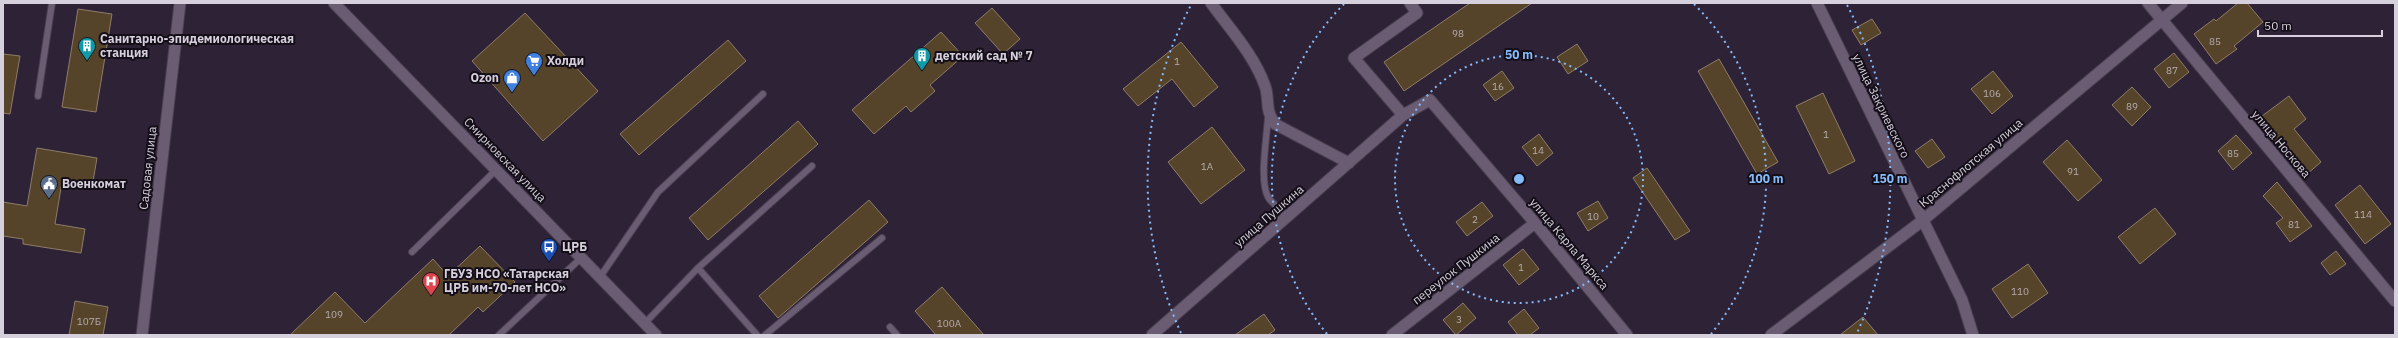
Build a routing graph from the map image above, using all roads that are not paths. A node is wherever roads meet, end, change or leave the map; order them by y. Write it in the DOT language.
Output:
graph roads {
  1 [pos="52,3"];
  2 [pos="180,3"];
  3 [pos="335,3"];
  4 [pos="1211,3"];
  5 [pos="1410,3"];
  6 [pos="1817,3"];
  7 [pos="2148,3"];
  8 [pos="2182,3"];
  9 [pos="2162,20"];
  10 [pos="763,94"];
  11 [pos="38,96"];
  12 [pos="1268,114"];
  13 [pos="1403,115"];
  14 [pos="1349,163"];
  15 [pos="812,166"];
  16 [pos="496,170"];
  17 [pos="1289,217"];
  18 [pos="1922,221"];
  19 [pos="1535,223"];
  20 [pos="882,238"];
  21 [pos="412,252"];
  22 [pos="581,258"];
  23 [pos="698,268"];
  24 [pos="600,277"];
  25 [pos="2395,300"];
  26 [pos="645,323"];
  27 [pos="890,327"];
  28 [pos="142,335"];
  29 [pos="499,335"];
  30 [pos="656,335"];
  31 [pos="757,335"];
  32 [pos="765,335"];
  33 [pos="897,335"];
  34 [pos="1152,335"];
  35 [pos="1392,335"];
  36 [pos="1627,335"];
  37 [pos="1771,335"];
  38 [pos="1973,335"];
  1 -- 11 [label="lane"];
  2 -- 28 [label="street, Садовая улица"];
  3 -- 16 [label="street, Смирновская улица"];
  4 -- 12 [label="street"];
  5 -- 13 [label="street"];
  6 -- 18 [label="street, улица Закриевского"];
  7 -- 9 [label="street, улица Носкова"];
  8 -- 9 [label="street, Краснофлотская улица"];
  9 -- 18 [label="street, Краснофлотская улица"];
  9 -- 25 [label="street, улица Носкова"];
  10 -- 24 [label="lane"];
  12 -- 14 [label="street"];
  12 -- 17 [label="lane"];
  13 -- 14 [label="street, улица Пушкина"];
  13 -- 19 [label="street, улица Карла Маркса"];
  14 -- 17 [label="street, улица Пушкина"];
  15 -- 23 [label="lane"];
  16 -- 21 [label="lane"];
  16 -- 22 [label="street, Смирновская улица"];
  17 -- 34 [label="street, улица Пушкина"];
  18 -- 37 [label="street, Краснофлотская улица"];
  18 -- 38 [label="street, улица Закриевского"];
  19 -- 35 [label="street, переулок Пушкина"];
  19 -- 36 [label="street, улица Карла Маркса"];
  20 -- 32 [label="lane"];
  22 -- 24 [label="street, Смирновская улица"];
  22 -- 29 [label="lane"];
  23 -- 26 [label="lane"];
  23 -- 31 [label="lane"];
  24 -- 26 [label="street, Смирновская улица"];
  26 -- 30 [label="street, Смирновская улица"];
  27 -- 33 [label="lane"];
}
